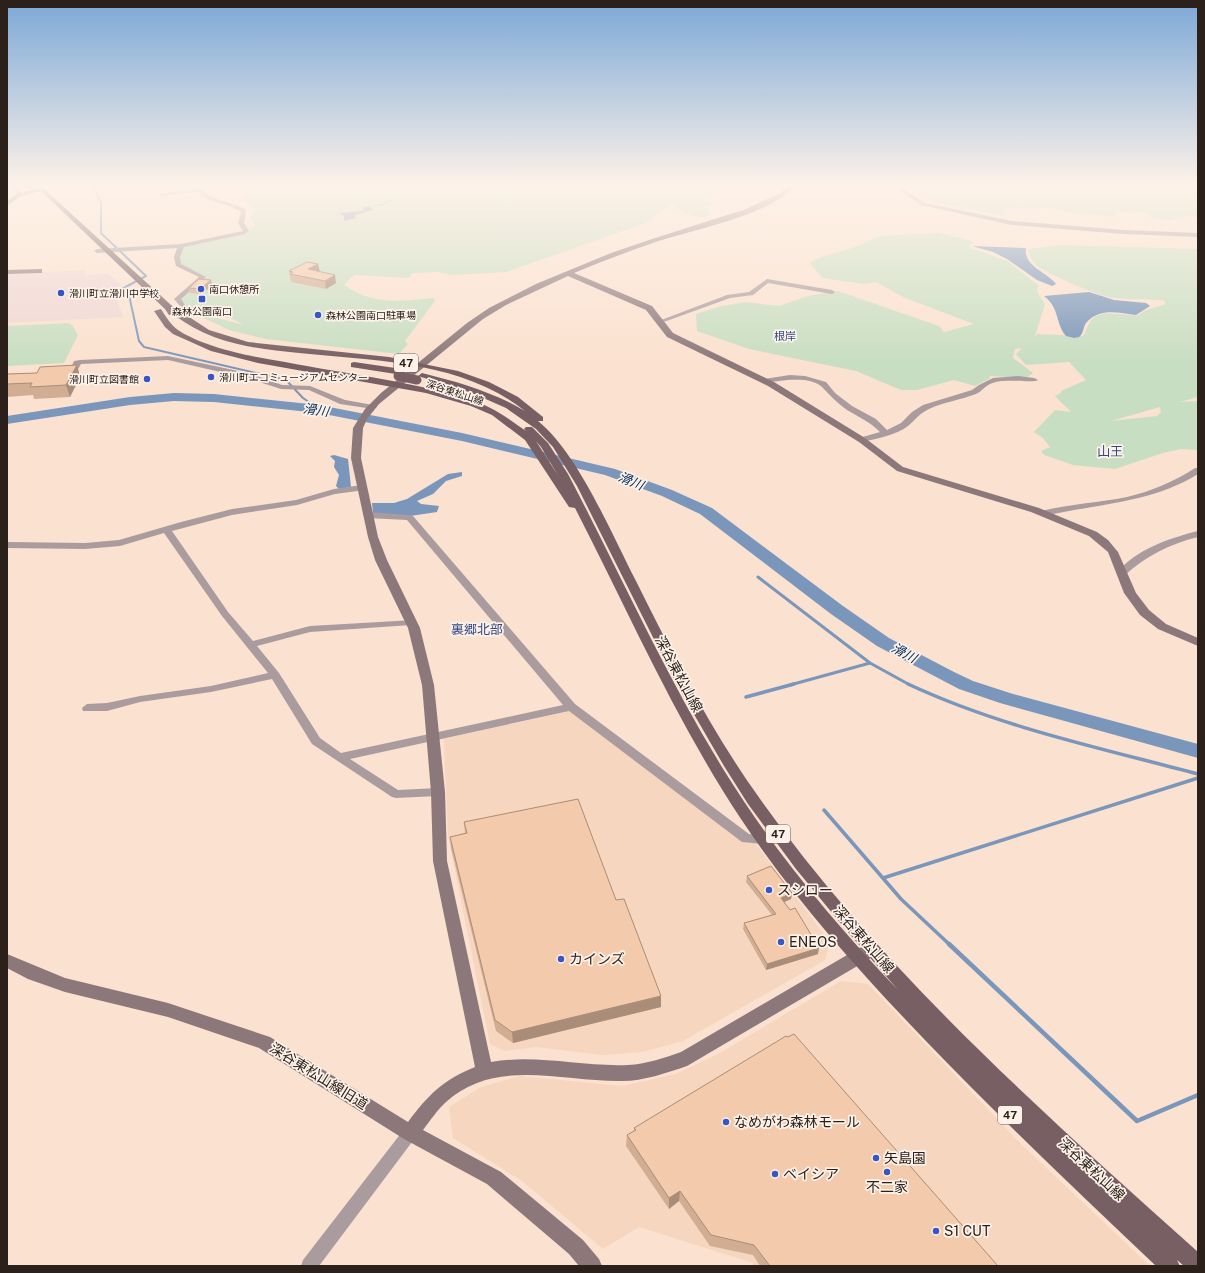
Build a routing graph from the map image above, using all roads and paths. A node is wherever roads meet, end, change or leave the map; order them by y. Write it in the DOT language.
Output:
graph roads {
  1 [pos="91,244"];
  2 [pos="100,244"];
  3 [pos="188,244"];
  4 [pos="643,244"];
  5 [pos="181,246"];
  6 [pos="106,250"];
  7 [pos="97,251"];
  8 [pos="115,269"];
  9 [pos="39,270"];
  10 [pos="7,272"];
  11 [pos="569,274"];
  12 [pos="137,282"];
  13 [pos="832,292"];
  14 [pos="168,307"];
  15 [pos="180,316"];
  16 [pos="659,322"];
  17 [pos="421,373"];
  18 [pos="56,375"];
  19 [pos="399,377"];
  20 [pos="1034,380"];
  21 [pos="764,381"];
  22 [pos="372,409"];
  23 [pos="886,433"];
  24 [pos="862,440"];
  25 [pos="1198,470"];
  26 [pos="362,488"];
  27 [pos="1044,513"];
  28 [pos="367,515"];
  29 [pos="586,519"];
  30 [pos="166,529"];
  31 [pos="1198,534"];
  32 [pos="7,545"];
  33 [pos="1122,573"];
  34 [pos="411,622"];
  35 [pos="1198,642"];
  36 [pos="250,645"];
  37 [pos="275,675"];
  38 [pos="570,707"];
  39 [pos="88,708"];
  40 [pos="434,736"];
  41 [pos="339,757"];
  42 [pos="438,792"];
  43 [pos="762,839"];
  44 [pos="865,953"];
  45 [pos="7,961"];
  46 [pos="484,1070"];
  47 [pos="410,1133"];
  48 [pos="1198,1265"];
  49 [pos="308,1266"];
  50 [pos="592,1266"];
  51 [pos="1170,1266"];
  1 -- 7 [label="main road"];
  2 -- 6 [label="main road, 深谷東松山線 / 47"];
  3 -- 5 [label="street"];
  4 -- 11 [label="street"];
  5 -- 6 [label="street"];
  5 -- 15 [label="street"];
  6 -- 7 [label="street"];
  6 -- 12 [label="main road, 深谷東松山線 / 47"];
  7 -- 8 [label="main road"];
  9 -- 10 [label="street"];
  11 -- 16 [label="street"];
  11 -- 17 [label="street"];
  12 -- 14 [label="main road, 深谷東松山線 / 47"];
  12 -- 19 [label="main road, 深谷東松山線 / 47"];
  13 -- 16 [label="street"];
  14 -- 15 [label="main road, 深谷東松山線 / 47"];
  14 -- 19 [label="main road, 深谷東松山線 / 47"];
  15 -- 17 [label="main road, 深谷東松山線 / 47"];
  16 -- 21 [label="street"];
  17 -- 19 [label="main road, 深谷東松山線 / 47, bridge"];
  17 -- 19 [label="street"];
  17 -- 29 [label="main road, 深谷東松山線 / 47"];
  17 -- 44 [label="main road, 深谷東松山線 / 47"];
  18 -- 22 [label="street"];
  19 -- 22 [label="street"];
  19 -- 29 [label="main road, 深谷東松山線 / 47"];
  20 -- 23 [label="street"];
  21 -- 23 [label="street"];
  21 -- 24 [label="street"];
  22 -- 26 [label="street"];
  23 -- 24 [label="street"];
  24 -- 27 [label="street"];
  25 -- 27 [label="street"];
  26 -- 28 [label="street"];
  26 -- 30 [label="street"];
  27 -- 33 [label="street"];
  28 -- 34 [label="street"];
  28 -- 38 [label="street"];
  29 -- 43 [label="main road, 深谷東松山線 / 47"];
  30 -- 32 [label="street"];
  30 -- 36 [label="street"];
  31 -- 33 [label="street"];
  33 -- 35 [label="street"];
  34 -- 36 [label="street"];
  34 -- 40 [label="street"];
  36 -- 37 [label="street"];
  37 -- 39 [label="street"];
  37 -- 41 [label="street"];
  38 -- 40 [label="street"];
  38 -- 43 [label="street"];
  40 -- 41 [label="street"];
  40 -- 42 [label="street"];
  41 -- 42 [label="street"];
  42 -- 46 [label="street"];
  43 -- 44 [label="main road, 深谷東松山線 / 47"];
  44 -- 46 [label="street"];
  44 -- 48 [label="main road, 深谷東松山線 / 47"];
  44 -- 51 [label="main road, 深谷東松山線 / 47"];
  45 -- 47 [label="street, 深谷東松山線旧道"];
  46 -- 47 [label="street"];
  47 -- 49 [label="street"];
  47 -- 50 [label="street, 深谷東松山線旧道"];
}
